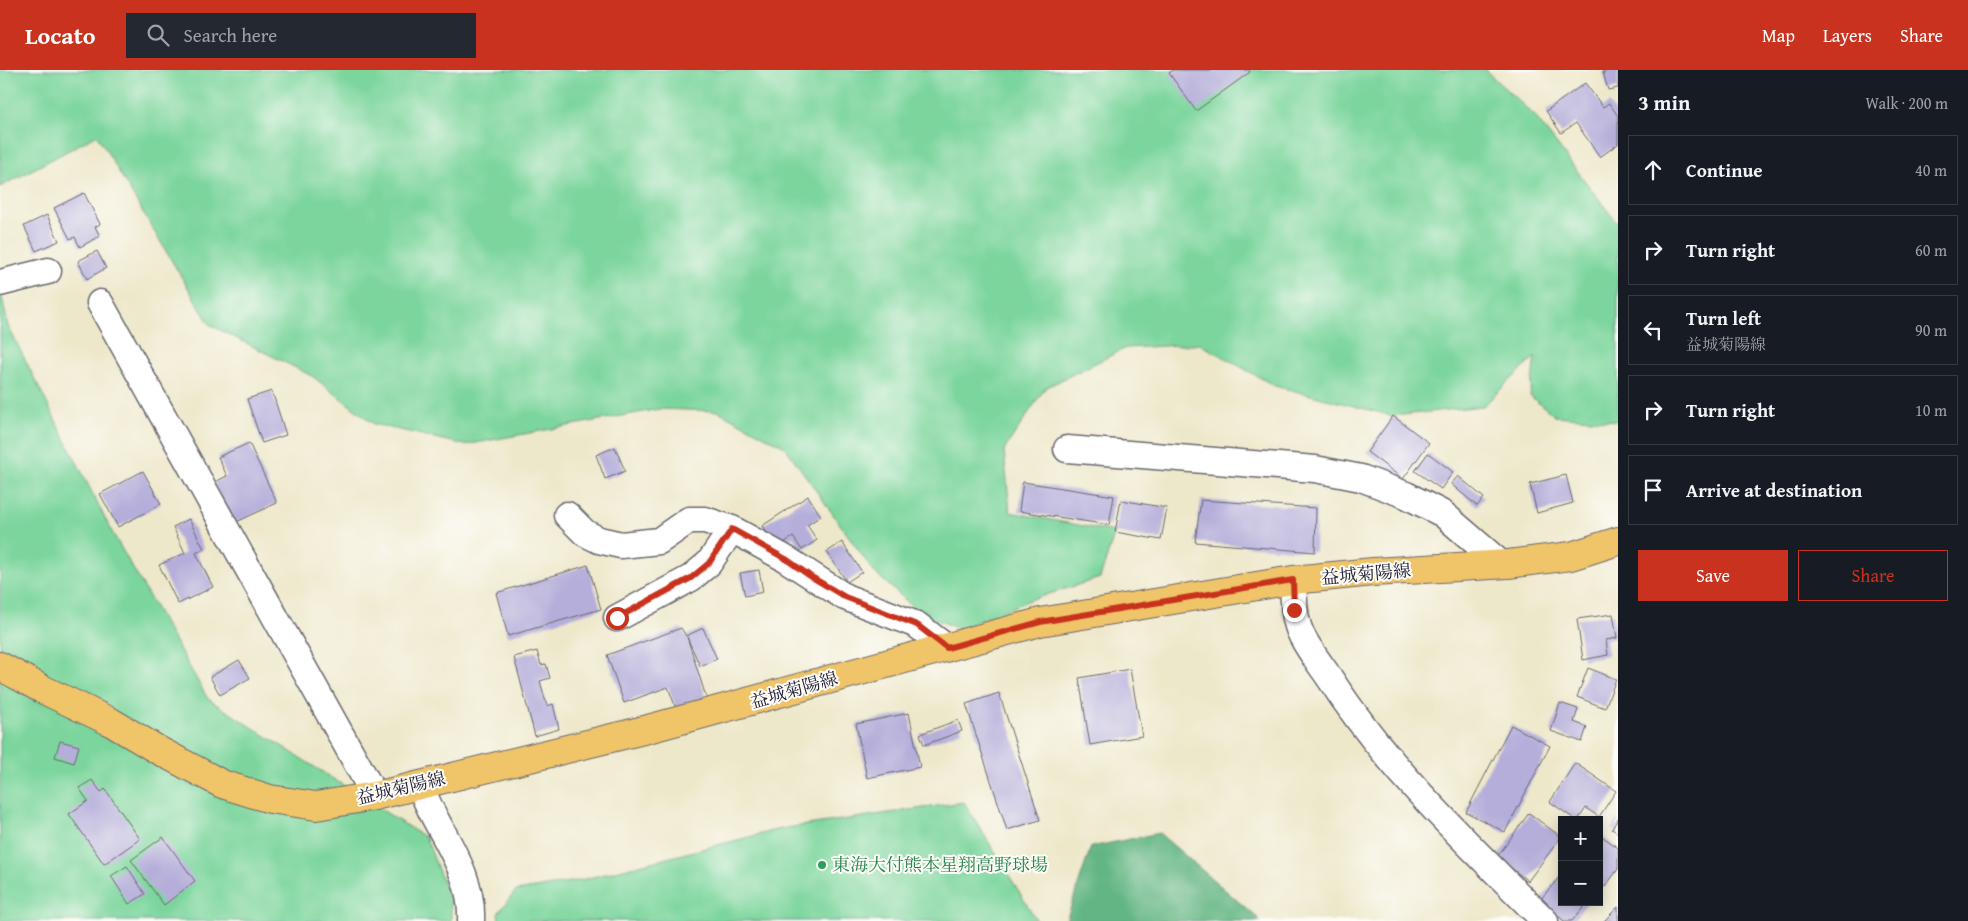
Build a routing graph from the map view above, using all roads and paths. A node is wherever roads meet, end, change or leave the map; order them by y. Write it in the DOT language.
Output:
graph roads {
  1 [pos="48,271"];
  2 [pos="0,283"];
  3 [pos="100,303"];
  4 [pos="1067,449"];
  5 [pos="568,515"];
  6 [pos="732,529"];
  7 [pos="1618,541"];
  8 [pos="1501,564"];
  9 [pos="1293,580"];
  10 [pos="617,618"];
  11 [pos="947,648"];
  12 [pos="0,666"];
  13 [pos="419,785"];
  14 [pos="375,796"];
  15 [pos="471,921"];
  16 [pos="1546,921"];
  1 -- 2 [label="street"];
  3 -- 14 [label="street"];
  4 -- 8 [label="street"];
  5 -- 6 [label="street"];
  6 -- 10 [label="street"];
  6 -- 11 [label="street"];
  7 -- 8 [label="main road, 益城菊陽線"];
  8 -- 9 [label="main road, 益城菊陽線"];
  9 -- 11 [label="main road, 益城菊陽線"];
  9 -- 16 [label="street"];
  11 -- 13 [label="main road, 益城菊陽線"];
  12 -- 14 [label="main road, 益城菊陽線"];
  13 -- 14 [label="main road, 益城菊陽線"];
  13 -- 15 [label="street"];
}
